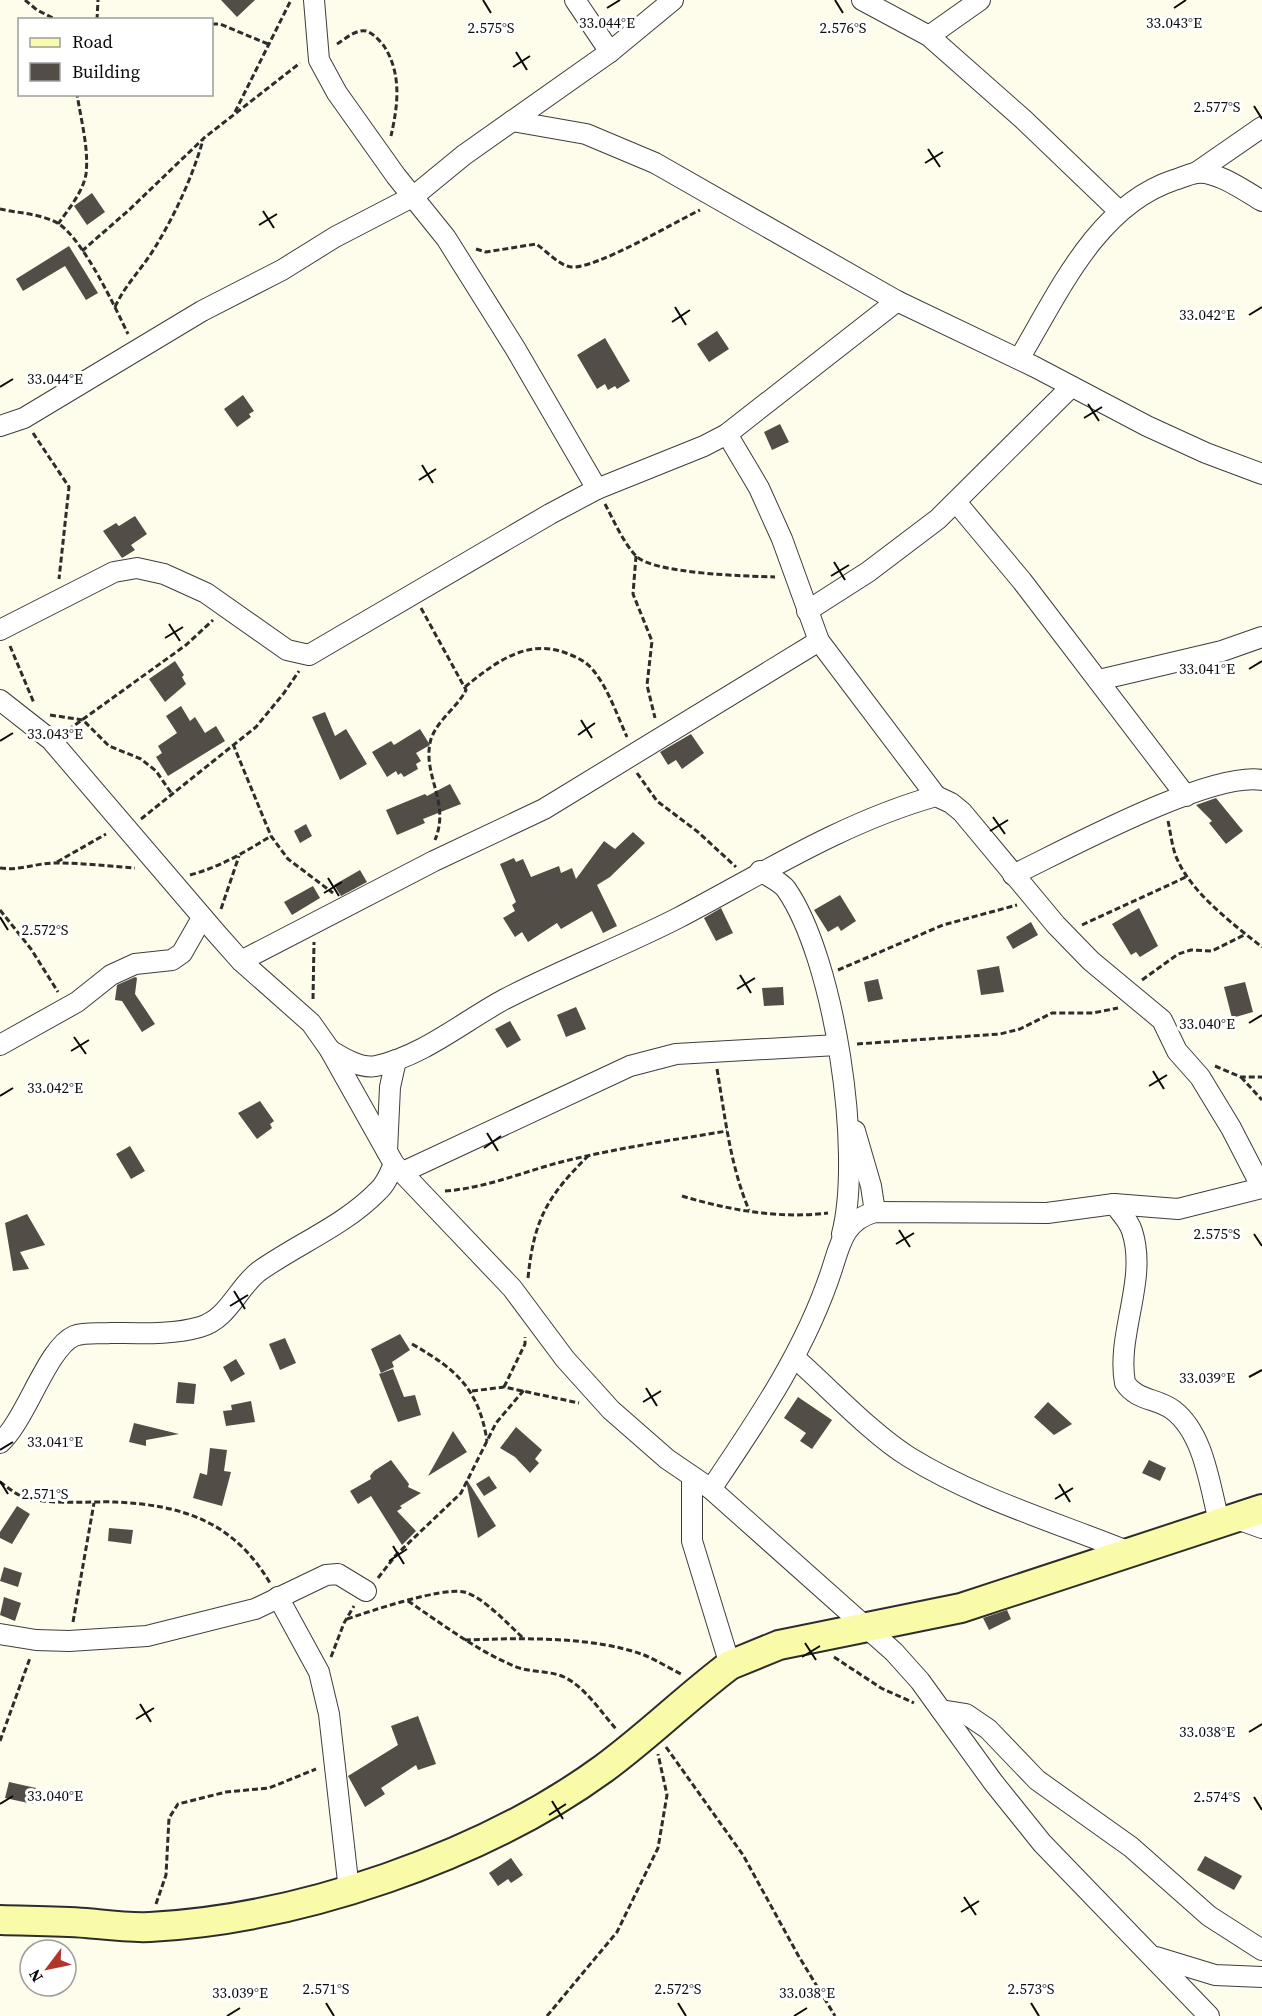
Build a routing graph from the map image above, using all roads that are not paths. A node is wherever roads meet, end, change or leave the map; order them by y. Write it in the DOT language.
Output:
graph roads {
  1 [pos="314,0"];
  2 [pos="574,0"];
  3 [pos="673,0"];
  4 [pos="862,0"];
  5 [pos="980,0"];
  6 [pos="929,36"];
  7 [pos="609,52"];
  8 [pos="512,121"];
  9 [pos="1262,127"];
  10 [pos="1197,172"];
  11 [pos="414,196"];
  12 [pos="1262,201"];
  13 [pos="1119,211"];
  14 [pos="897,301"];
  15 [pos="1019,359"];
  16 [pos="1071,387"];
  17 [pos="0,426"];
  18 [pos="727,434"];
  19 [pos="1262,474"];
  20 [pos="597,489"];
  21 [pos="956,502"];
  22 [pos="807,611"];
  23 [pos="2,629"];
  24 [pos="1262,637"];
  25 [pos="819,640"];
  26 [pos="1099,680"];
  27 [pos="0,700"];
  28 [pos="1262,780"];
  29 [pos="936,796"];
  30 [pos="1186,796"];
  31 [pos="792,854"];
  32 [pos="754,875"];
  33 [pos="1013,875"];
  34 [pos="785,888"];
  35 [pos="202,918"];
  36 [pos="242,961"];
  37 [pos="0,1045"];
  38 [pos="837,1045"];
  39 [pos="330,1050"];
  40 [pos="396,1060"];
  41 [pos="846,1104"];
  42 [pos="405,1173"];
  43 [pos="1262,1188"];
  44 [pos="379,1191"];
  45 [pos="1114,1204"];
  46 [pos="875,1212"];
  47 [pos="841,1237"];
  48 [pos="795,1358"];
  49 [pos="0,1443"];
  50 [pos="692,1478"];
  51 [pos="711,1489"];
  52 [pos="1245,1520"];
  53 [pos="1132,1553"];
  54 [pos="366,1591"];
  55 [pos="278,1597"];
  56 [pos="868,1627"];
  57 [pos="0,1634"];
  58 [pos="730,1665"];
  59 [pos="941,1710"];
  60 [pos="350,1890"];
  61 [pos="0,1920"];
  62 [pos="1262,1950"];
  63 [pos="1154,1956"];
  64 [pos="1262,1977"];
  65 [pos="1209,2016"];
  1 -- 11 [label="street"];
  2 -- 7 [label="street"];
  3 -- 7 [label="street"];
  4 -- 6 [label="street"];
  5 -- 6 [label="street"];
  6 -- 13 [label="street"];
  7 -- 8 [label="street"];
  8 -- 11 [label="street"];
  8 -- 14 [label="street"];
  9 -- 10 [label="street"];
  10 -- 12 [label="street"];
  10 -- 13 [label="street"];
  11 -- 17 [label="street"];
  11 -- 20 [label="street"];
  13 -- 15 [label="street"];
  14 -- 15 [label="street"];
  14 -- 18 [label="street"];
  15 -- 16 [label="street"];
  16 -- 19 [label="street"];
  16 -- 21 [label="street"];
  18 -- 20 [label="street"];
  18 -- 22 [label="street"];
  20 -- 23 [label="street"];
  21 -- 22 [label="street"];
  21 -- 26 [label="street"];
  22 -- 25 [label="street"];
  24 -- 26 [label="street"];
  25 -- 29 [label="street"];
  25 -- 36 [label="street"];
  26 -- 30 [label="street"];
  27 -- 35 [label="street"];
  28 -- 30 [label="street"];
  29 -- 31 [label="street"];
  29 -- 33 [label="street"];
  30 -- 33 [label="street"];
  31 -- 32 [label="street"];
  31 -- 34 [label="street"];
  32 -- 34 [label="street"];
  32 -- 40 [label="street"];
  33 -- 43 [label="street"];
  34 -- 38 [label="street"];
  35 -- 36 [label="street"];
  35 -- 37 [label="street"];
  36 -- 39 [label="street"];
  38 -- 41 [label="street"];
  38 -- 42 [label="street"];
  39 -- 40 [label="street"];
  39 -- 42 [label="street"];
  40 -- 42 [label="street"];
  41 -- 46 [label="street"];
  41 -- 47 [label="street"];
  42 -- 44 [label="street"];
  42 -- 44 [label="street"];
  42 -- 50 [label="street"];
  43 -- 45 [label="street"];
  44 -- 49 [label="street"];
  45 -- 46 [label="street"];
  45 -- 52 [label="street"];
  46 -- 47 [label="street"];
  47 -- 48 [label="street"];
  48 -- 51 [label="street"];
  48 -- 53 [label="street"];
  50 -- 51 [label="street"];
  50 -- 58 [label="street"];
  51 -- 56 [label="street"];
  52 -- 53 [label="street"];
  53 -- 56 [label="street"];
  54 -- 55 [label="street"];
  55 -- 57 [label="street"];
  55 -- 60 [label="street"];
  56 -- 58 [label="street"];
  56 -- 59 [label="street"];
  58 -- 60 [label="street"];
  59 -- 62 [label="street"];
  59 -- 63 [label="street"];
  60 -- 61 [label="street"];
  63 -- 64 [label="street"];
  63 -- 65 [label="street"];
}
